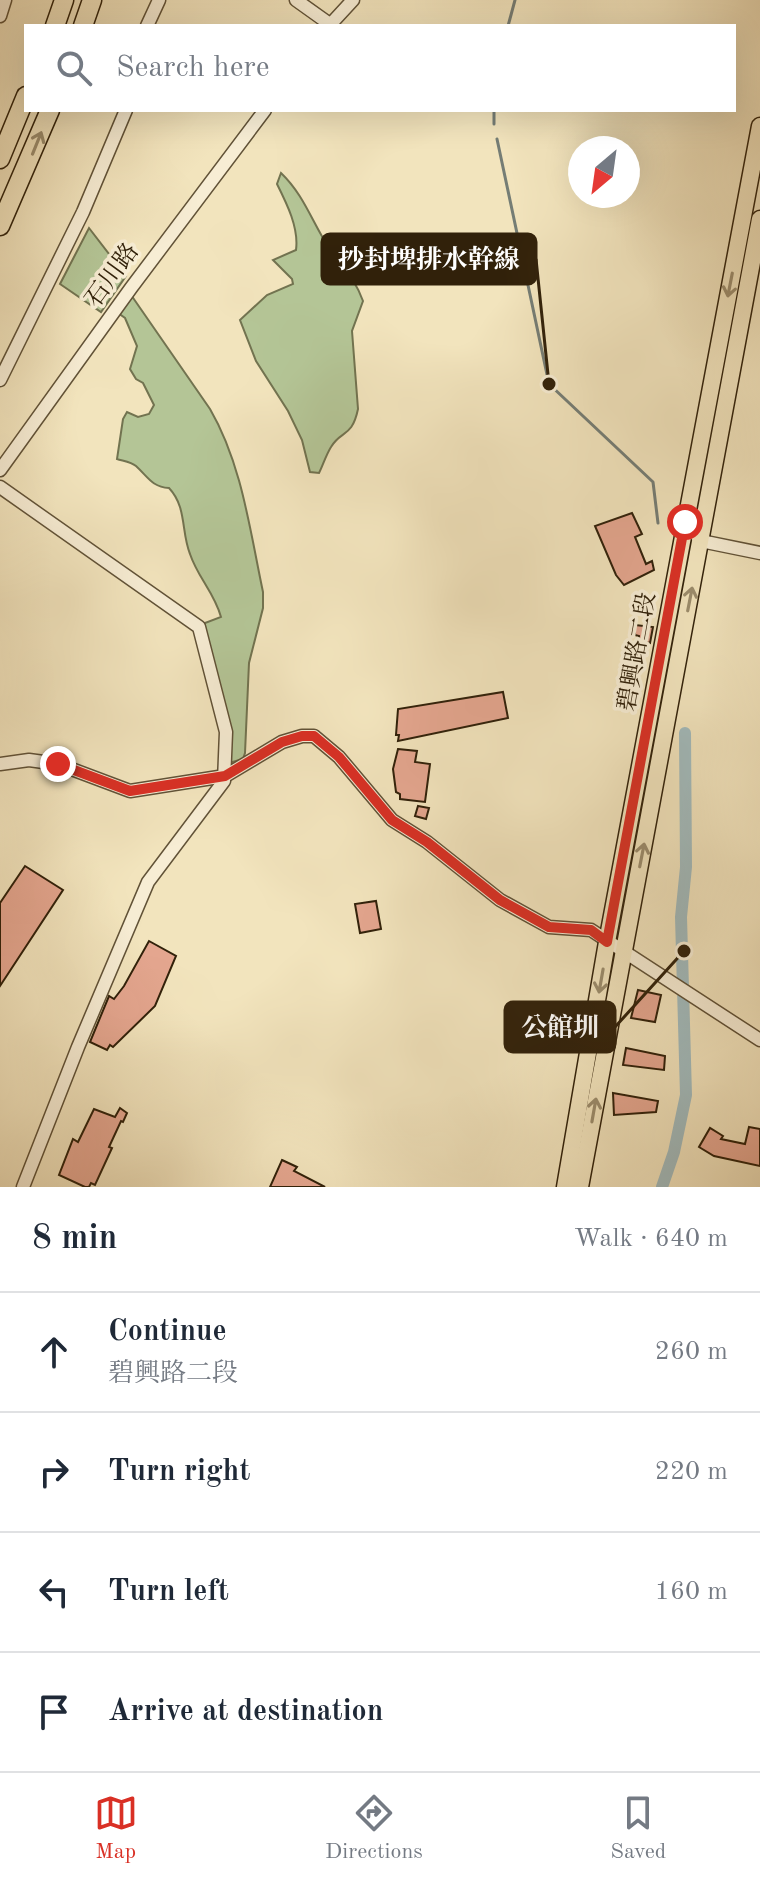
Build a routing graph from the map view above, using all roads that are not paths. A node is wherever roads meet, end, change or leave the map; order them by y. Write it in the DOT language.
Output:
graph roads {
  1 [pos="5,0"];
  2 [pos="64,0"];
  3 [pos="92,0"];
  4 [pos="159,0"];
  5 [pos="296,0"];
  6 [pos="353,0"];
  7 [pos="0,16"];
  8 [pos="56,24"];
  9 [pos="84,24"];
  10 [pos="148,24"];
  11 [pos="329,24"];
  12 [pos="331,24"];
  13 [pos="24,101"];
  14 [pos="49,112"];
  15 [pos="125,112"];
  16 [pos="263,112"];
  17 [pos="760,126"];
  18 [pos="0,159"];
  19 [pos="760,219"];
  20 [pos="0,226"];
  21 [pos="0,380"];
  22 [pos="0,470"];
  23 [pos="0,487"];
  24 [pos="685,522"];
  25 [pos="701,541"];
  26 [pos="760,553"];
  27 [pos="0,764"];
  28 [pos="225,776"];
  29 [pos="607,942"];
  30 [pos="623,952"];
  31 [pos="760,1040"];
  32 [pos="23,1187"];
  33 [pos="565,1187"];
  34 [pos="580,1187"];
  1 -- 7 [label="street"];
  2 -- 8 [label="highway"];
  3 -- 9 [label="highway"];
  4 -- 10 [label="street"];
  5 -- 11 [label="street"];
  6 -- 12 [label="street"];
  13 -- 18 [label="highway"];
  20 -- 14 [label="highway, one-way"];
  15 -- 21 [label="street"];
  16 -- 22 [label="street, 石川路"];
  17 -- 24 [label="main road, 碧興路二段, one-way"];
  19 -- 25 [label="main road, 碧興路二段"];
  23 -- 28 [label="street"];
  24 -- 25 [label="street"];
  24 -- 29 [label="main road, 碧興路二段"];
  25 -- 26 [label="street"];
  30 -- 25 [label="main road, 碧興路二段, one-way"];
  27 -- 28 [label="street"];
  28 -- 29 [label="street"];
  28 -- 32 [label="street"];
  29 -- 30 [label="street"];
  29 -- 33 [label="main road, 碧興路二段, one-way"];
  30 -- 31 [label="street"];
  34 -- 30 [label="main road, 碧興路二段, one-way"];
}
